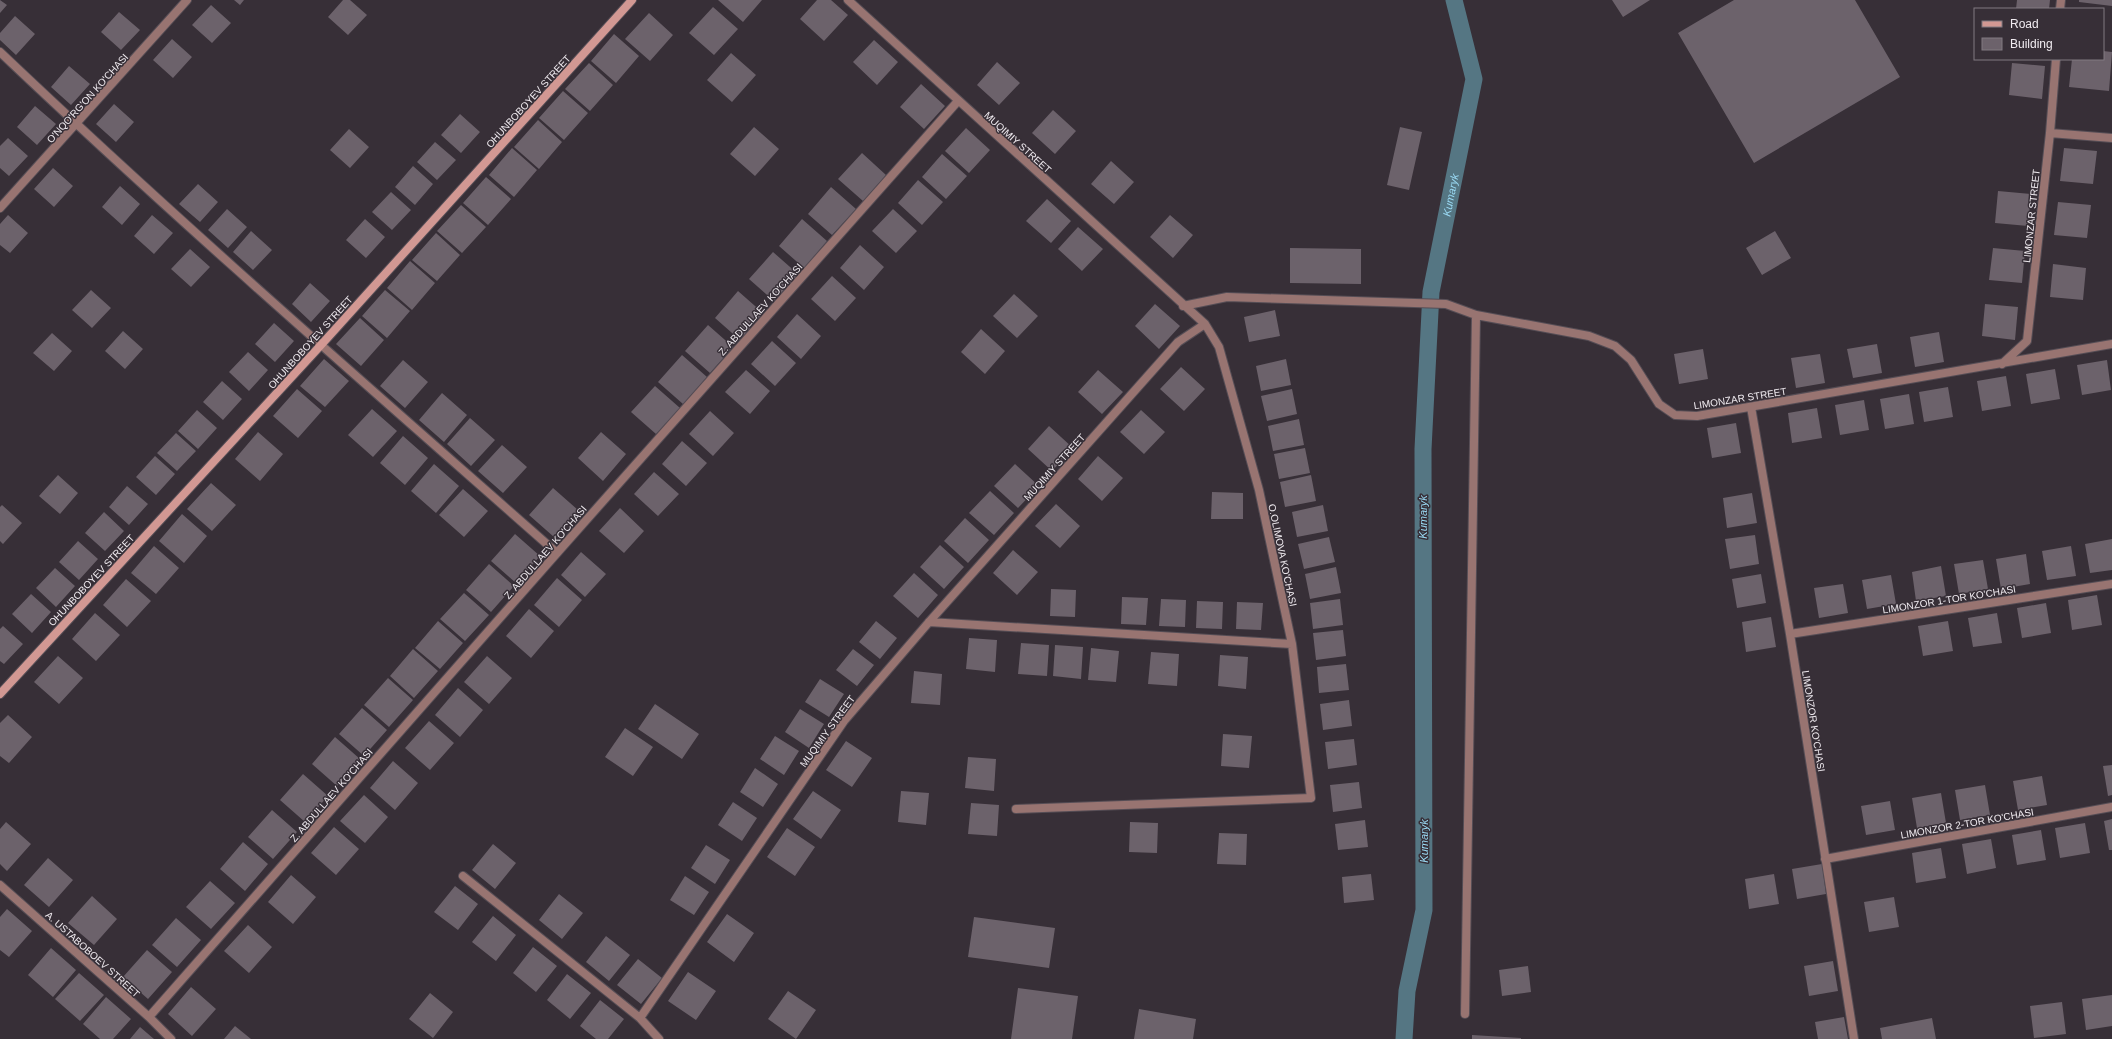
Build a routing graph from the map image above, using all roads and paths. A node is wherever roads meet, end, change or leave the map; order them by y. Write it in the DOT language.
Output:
graph roads {
  1 [pos="187,0"];
  2 [pos="632,0"];
  3 [pos="848,0"];
  4 [pos="0,52"];
  5 [pos="2056,60"];
  6 [pos="958,101"];
  7 [pos="77,124"];
  8 [pos="2050,133"];
  9 [pos="2112,138"];
  10 [pos="0,208"];
  11 [pos="1183,306"];
  12 [pos="1476,315"];
  13 [pos="1204,324"];
  14 [pos="2112,344"];
  15 [pos="321,345"];
  16 [pos="2001,364"];
  17 [pos="1751,407"];
  18 [pos="557,553"];
  19 [pos="2112,584"];
  20 [pos="928,622"];
  21 [pos="1790,634"];
  22 [pos="1292,644"];
  23 [pos="0,694"];
  24 [pos="2112,806"];
  25 [pos="1016,809"];
  26 [pos="1825,859"];
  27 [pos="463,876"];
  28 [pos="0,885"];
  29 [pos="1466,1014"];
  30 [pos="149,1017"];
  31 [pos="640,1018"];
  32 [pos="171,1039"];
  33 [pos="660,1039"];
  34 [pos="1854,1039"];
  1 -- 7 [label="street, O'NQO'RG'ON KO'CHASI"];
  2 -- 15 [label="main road, OHUNBOBOYEV STREET"];
  3 -- 6 [label="street, MUQIMIY STREET"];
  4 -- 7 [label="street"];
  5 -- 8 [label="street, LIMONZAR STREET"];
  6 -- 11 [label="street, MUQIMIY STREET"];
  6 -- 18 [label="street, Z. ABDULLAEV KO'CHASI"];
  7 -- 10 [label="street, O'NQO'RG'ON KO'CHASI"];
  7 -- 15 [label="street"];
  8 -- 9 [label="street"];
  8 -- 16 [label="street, LIMONZAR STREET"];
  11 -- 12 [label="street, LIMONZAR STREET"];
  11 -- 13 [label="street, MUQIMIY STREET"];
  12 -- 17 [label="street, LIMONZAR STREET"];
  12 -- 29 [label="street"];
  13 -- 20 [label="street, MUQIMIY STREET"];
  13 -- 22 [label="street, O.OLIMOVA KO'CHASI"];
  14 -- 16 [label="street, LIMONZAR STREET"];
  15 -- 18 [label="street"];
  15 -- 23 [label="main road, OHUNBOBOYEV STREET"];
  16 -- 17 [label="street, LIMONZAR STREET"];
  17 -- 21 [label="street, LIMONZOR KO'CHASI"];
  18 -- 30 [label="street, Z. ABDULLAEV KO'CHASI"];
  19 -- 21 [label="street, LIMONZOR 1-TOR KO'CHASI"];
  20 -- 22 [label="street"];
  20 -- 31 [label="street, MUQIMIY STREET"];
  21 -- 26 [label="street, LIMONZOR KO'CHASI"];
  22 -- 25 [label="street, O.OLIMOVA KO'CHASI"];
  24 -- 26 [label="street, LIMONZOR 2-TOR KO'CHASI"];
  26 -- 34 [label="street, LIMONZOR KO'CHASI"];
  27 -- 31 [label="street"];
  28 -- 30 [label="street, A. USTABOBOEV STREET"];
  30 -- 32 [label="street, A. USTABOBOEV STREET"];
  31 -- 33 [label="street"];
}
